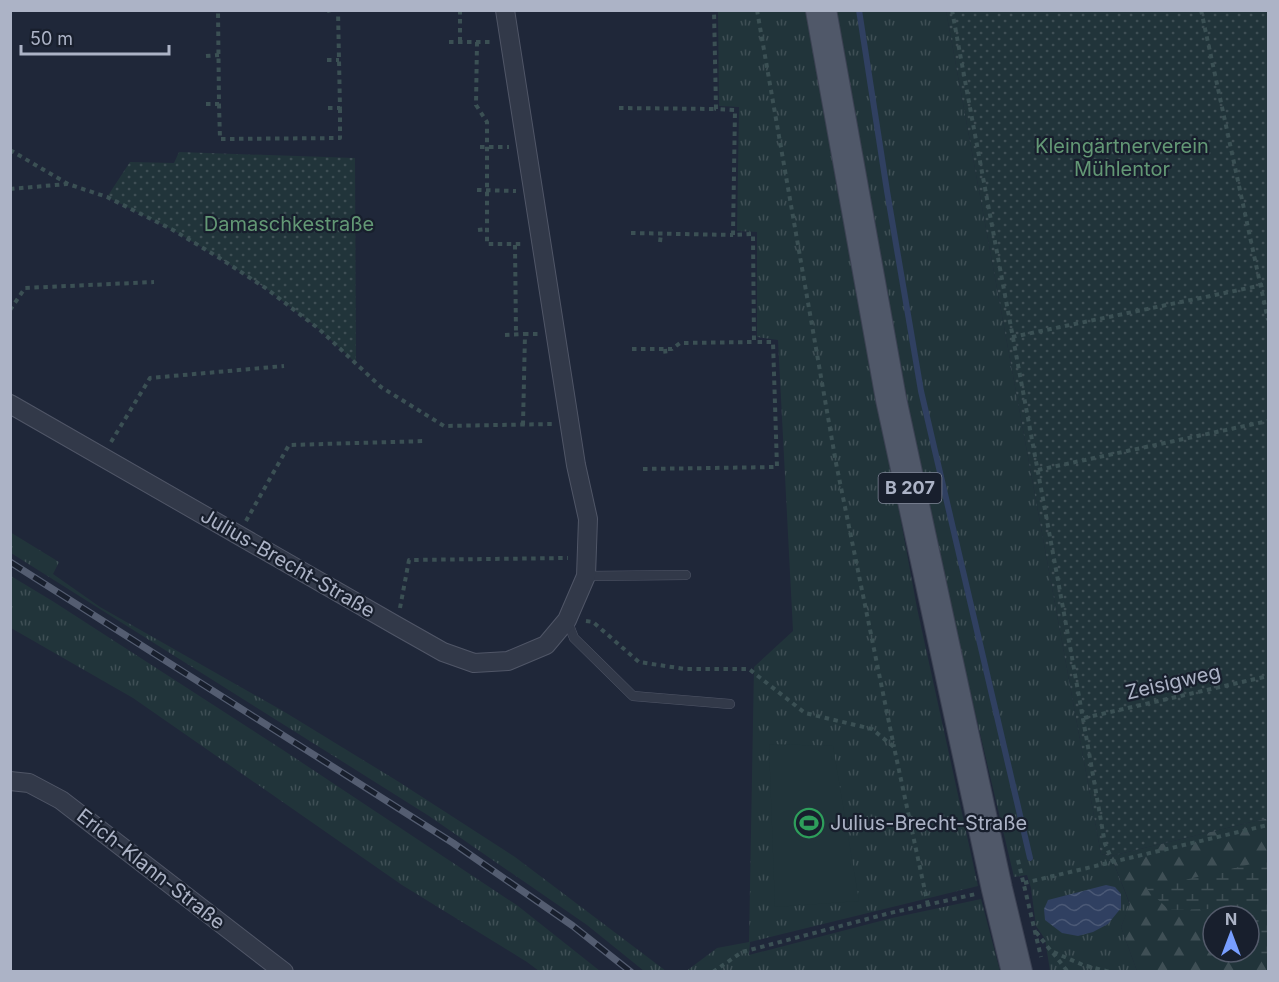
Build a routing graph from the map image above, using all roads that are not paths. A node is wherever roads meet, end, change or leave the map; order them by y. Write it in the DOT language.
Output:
graph roads {
  1 [pos="505,10"];
  2 [pos="820,10"];
  3 [pos="10,404"];
  4 [pos="587,567"];
  5 [pos="686,575"];
  6 [pos="567,620"];
  7 [pos="730,704"];
  8 [pos="10,781"];
  9 [pos="1025,967"];
  10 [pos="284,972"];
  1 -- 4 [label="street"];
  2 -- 9 [label="main road, B 207"];
  3 -- 6 [label="street, Julius-Brecht-Straße"];
  4 -- 5 [label="lane"];
  4 -- 6 [label="street"];
  6 -- 7 [label="lane"];
  8 -- 10 [label="street, Erich-Klann-Straße"];
}
